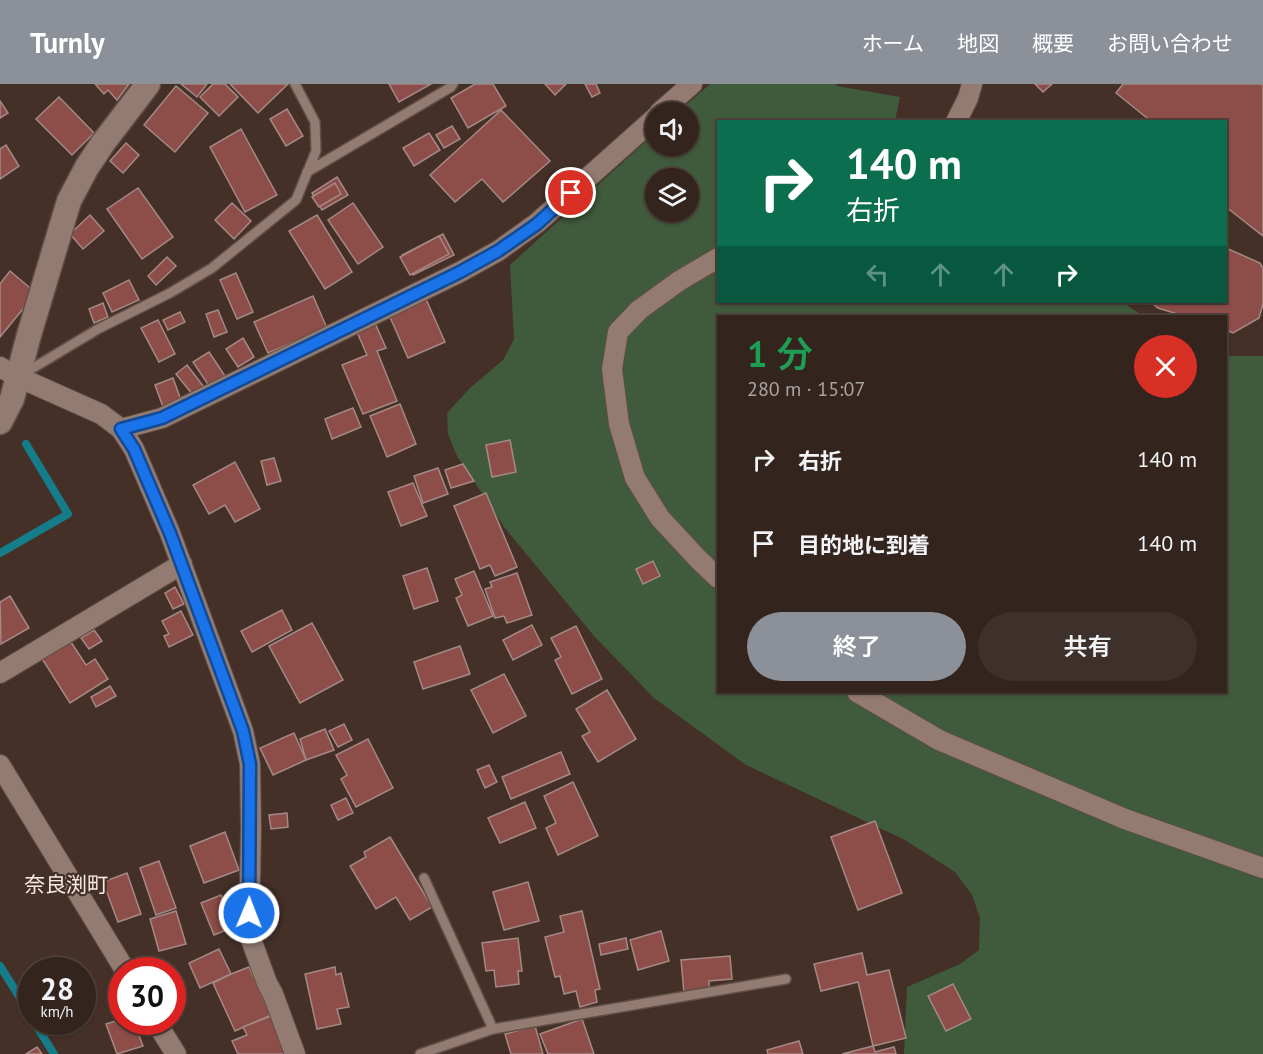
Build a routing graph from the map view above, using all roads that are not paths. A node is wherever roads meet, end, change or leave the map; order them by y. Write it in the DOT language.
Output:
graph roads {
  1 [pos="148,84"];
  2 [pos="295,84"];
  3 [pos="453,84"];
  4 [pos="692,84"];
  5 [pos="972,84"];
  6 [pos="671,102"];
  7 [pos="957,120"];
  8 [pos="645,127"];
  9 [pos="307,172"];
  10 [pos="717,259"];
  11 [pos="9,372"];
  12 [pos="0,422"];
  13 [pos="121,429"];
  14 [pos="182,564"];
  15 [pos="717,577"];
  16 [pos="0,673"];
  17 [pos="859,693"];
  18 [pos="0,765"];
  19 [pos="1263,868"];
  20 [pos="424,878"];
  21 [pos="117,957"];
  22 [pos="786,979"];
  23 [pos="493,1029"];
  24 [pos="164,1035"];
  25 [pos="176,1054"];
  26 [pos="295,1054"];
  27 [pos="420,1054"];
  1 -- 11 [label="street"];
  2 -- 9 [label="lane"];
  3 -- 9 [label="lane"];
  4 -- 6 [label="street"];
  5 -- 7 [label="street"];
  8 -- 13 [label="street"];
  9 -- 11 [label="lane"];
  10 -- 15 [label="street"];
  11 -- 12 [label="street"];
  11 -- 13 [label="street"];
  13 -- 14 [label="street"];
  14 -- 16 [label="street"];
  14 -- 26 [label="street"];
  17 -- 19 [label="street"];
  18 -- 21 [label="street"];
  20 -- 23 [label="lane"];
  22 -- 23 [label="lane"];
  23 -- 27 [label="lane"];
  24 -- 25 [label="street"];
}
